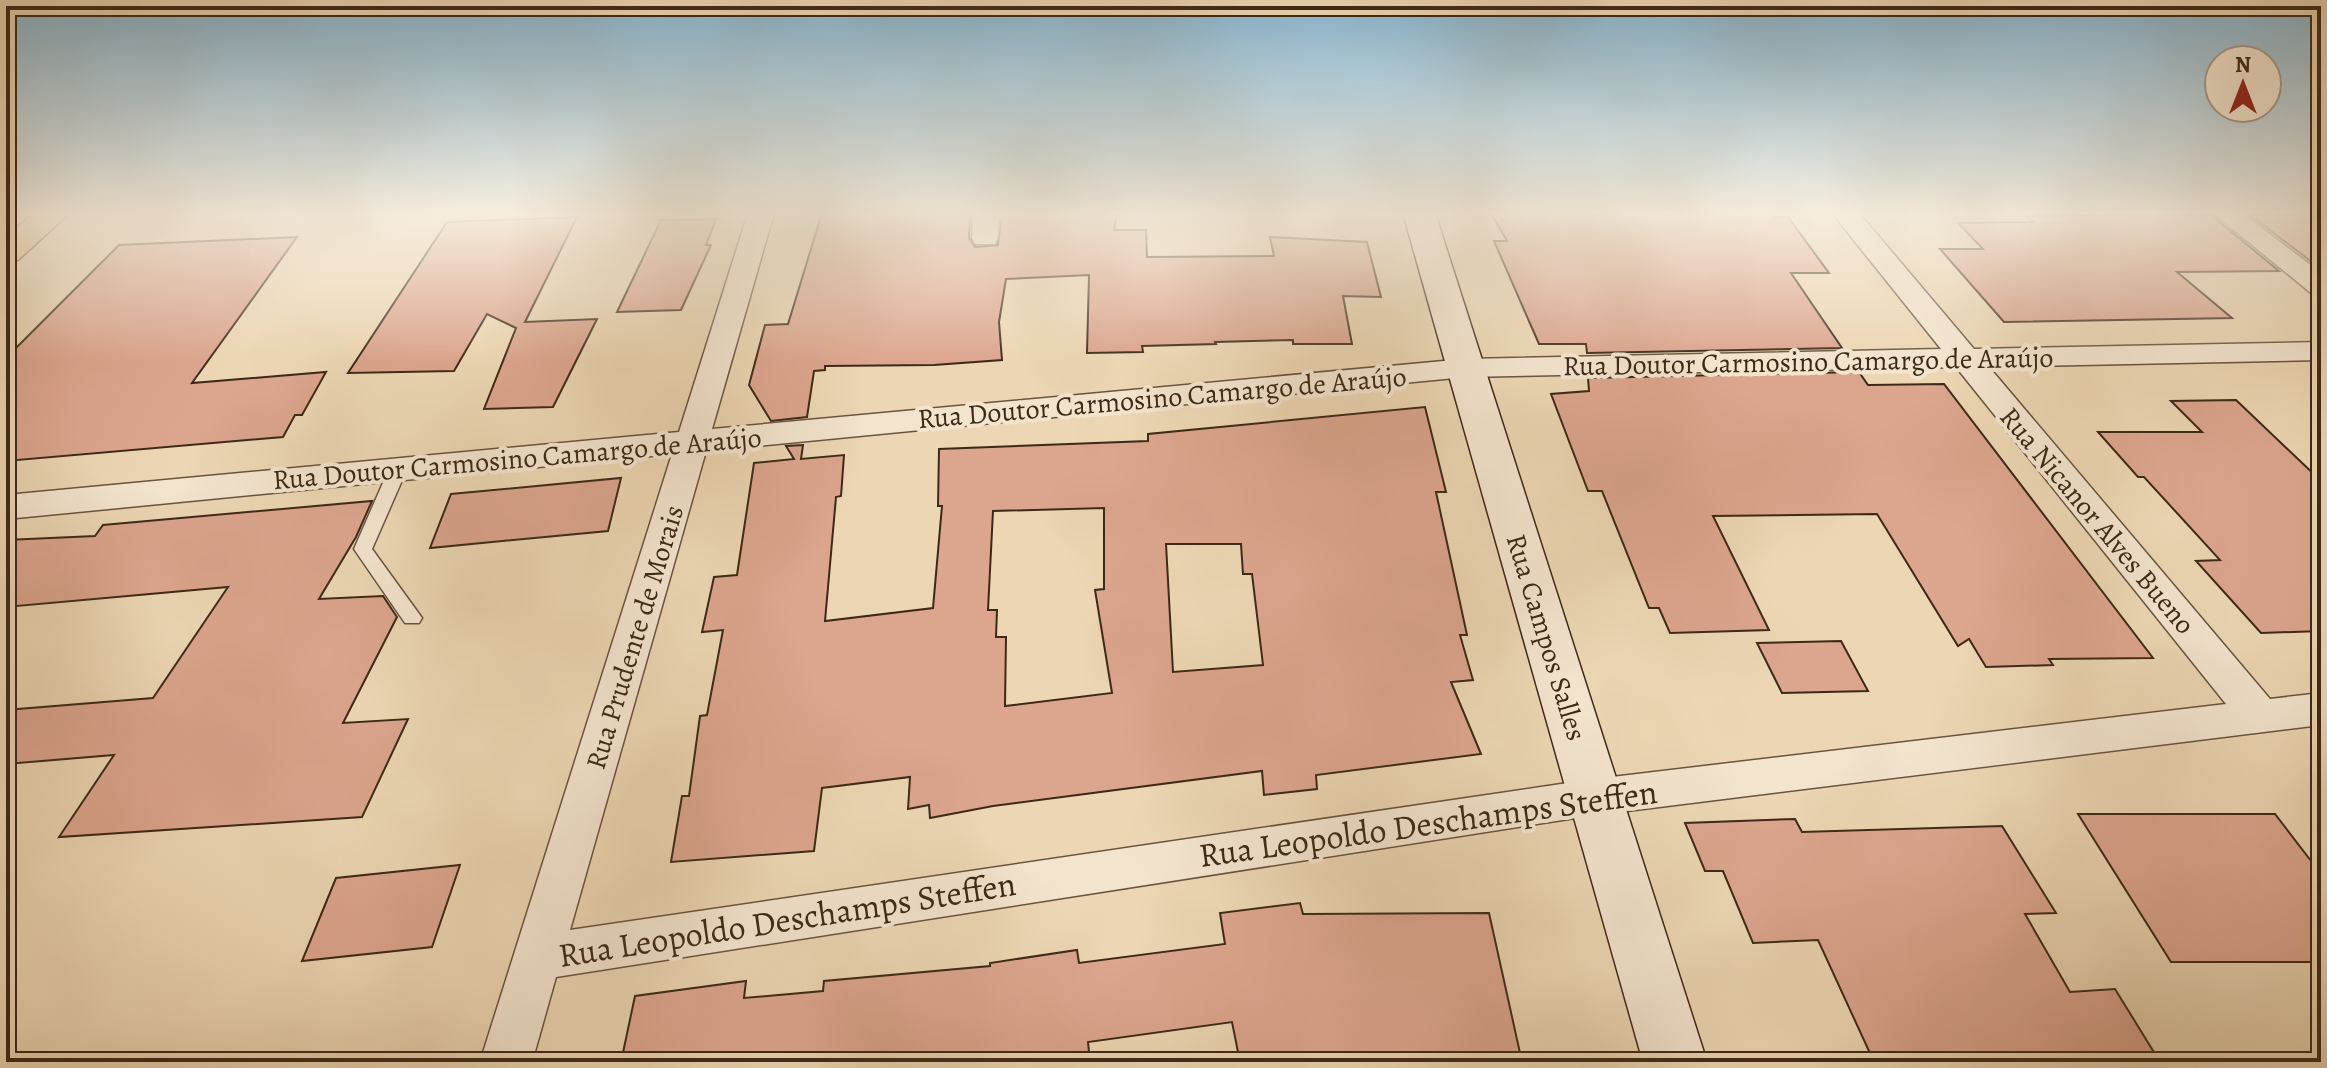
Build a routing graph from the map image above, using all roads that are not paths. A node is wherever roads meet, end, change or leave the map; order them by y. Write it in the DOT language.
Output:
graph roads {
  1 [pos="746,263"];
  2 [pos="1434,263"];
  3 [pos="1886,263"];
  4 [pos="2290,263"];
  5 [pos="2321,287"];
  6 [pos="2321,351"];
  7 [pos="1965,358"];
  8 [pos="1465,368"];
  9 [pos="693,441"];
  10 [pos="398,469"];
  11 [pos="6,507"];
  12 [pos="412,618"];
  13 [pos="2321,709"];
  14 [pos="2260,716"];
  15 [pos="1595,797"];
  16 [pos="537,957"];
  17 [pos="506,1062"];
  18 [pos="1675,1062"];
  1 -- 9 [label="street, Rua Prudente de Morais"];
  2 -- 8 [label="main road, Rua Campos Salles"];
  3 -- 7 [label="street, Rua Nicanor Alves Bueno"];
  4 -- 5 [label="street"];
  6 -- 7 [label="street, Rua Doutor Carmosino Camargo de Araújo"];
  7 -- 8 [label="street, Rua Doutor Carmosino Camargo de Araújo"];
  7 -- 14 [label="street, Rua Nicanor Alves Bueno"];
  8 -- 9 [label="street, Rua Doutor Carmosino Camargo de Araújo"];
  8 -- 15 [label="main road, Rua Campos Salles"];
  9 -- 10 [label="street, Rua Doutor Carmosino Camargo de Araújo"];
  9 -- 16 [label="street, Rua Prudente de Morais"];
  10 -- 11 [label="street, Rua Doutor Carmosino Camargo de Araújo"];
  10 -- 12 [label="lane"];
  13 -- 14 [label="street, Rua Leopoldo Deschamps Steffen"];
  14 -- 15 [label="street, Rua Leopoldo Deschamps Steffen"];
  15 -- 16 [label="street, Rua Leopoldo Deschamps Steffen"];
  15 -- 18 [label="main road, Rua Campos Salles"];
  16 -- 17 [label="street, Rua Prudente de Morais"];
}
